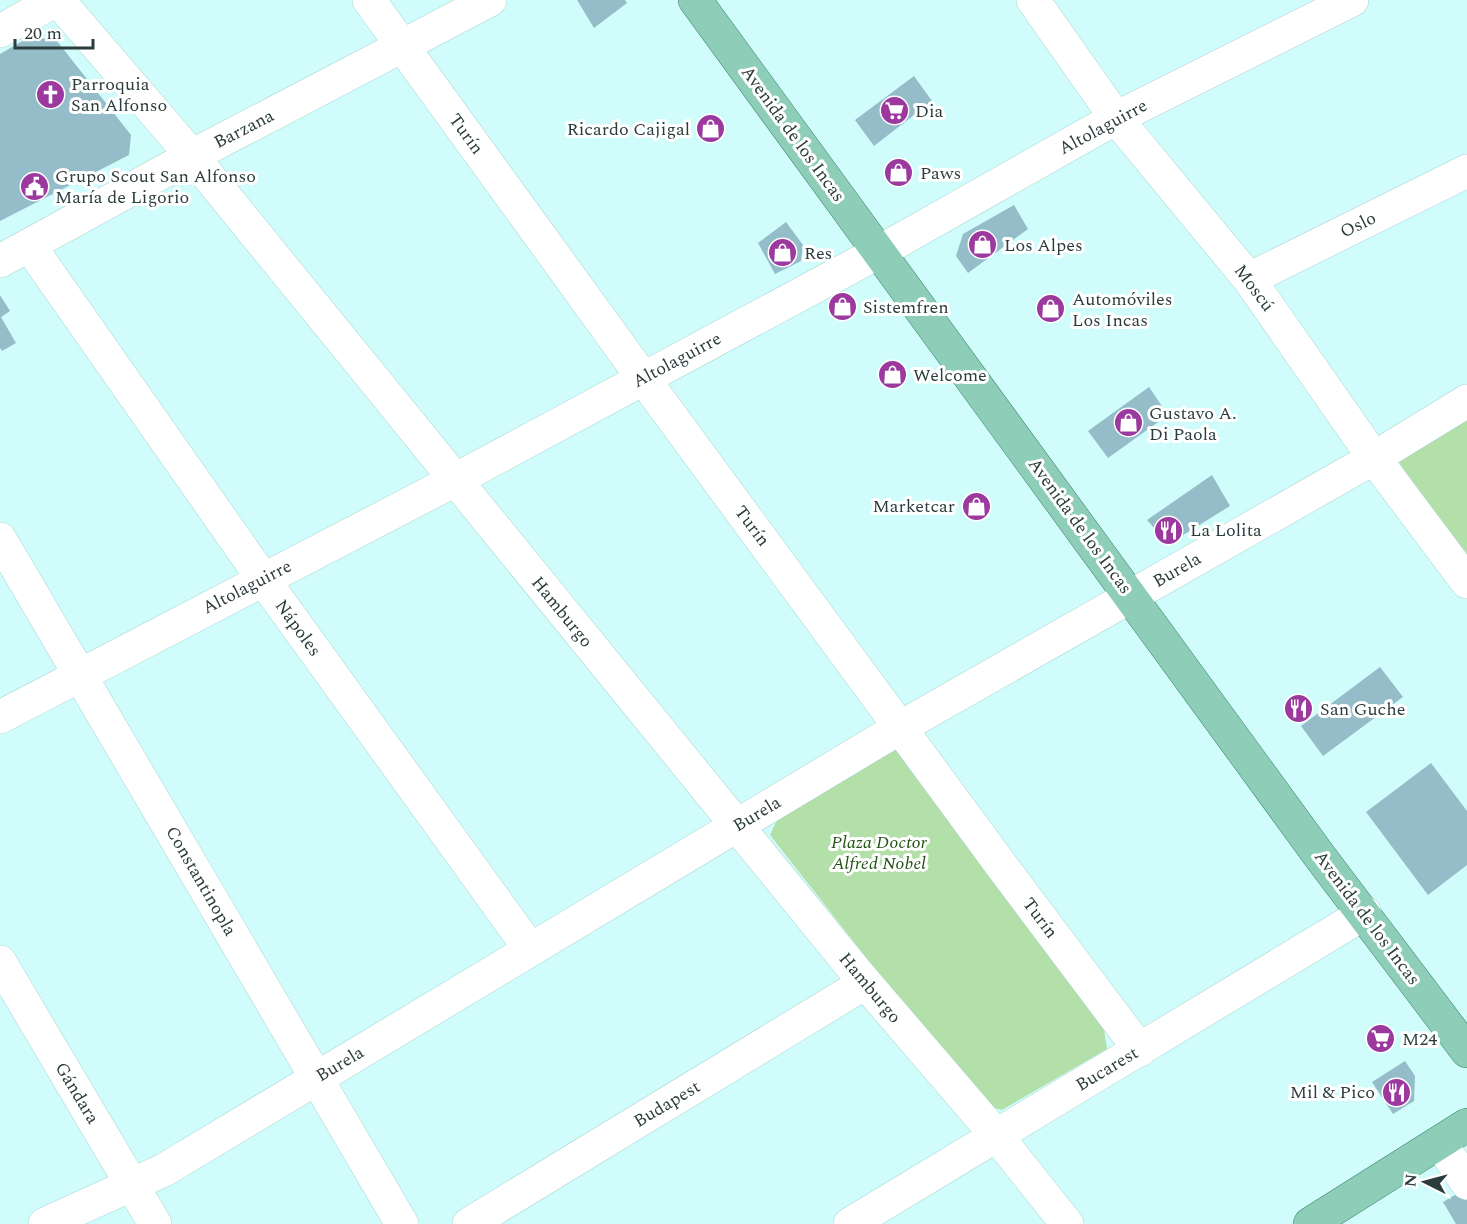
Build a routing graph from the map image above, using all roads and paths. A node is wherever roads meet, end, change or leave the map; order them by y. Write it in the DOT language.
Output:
graph roads {
  1 [pos="57,0"];
  2 [pos="369,0"];
  3 [pos="490,0"];
  4 [pos="695,0"];
  5 [pos="1033,0"];
  6 [pos="1352,0"];
  7 [pos="0,31"];
  8 [pos="404,47"];
  9 [pos="1116,118"];
  10 [pos="192,156"];
  11 [pos="1467,171"];
  12 [pos="29,245"];
  13 [pos="879,252"];
  14 [pos="0,261"];
  15 [pos="1249,279"];
  16 [pos="643,378"];
  17 [pos="1467,401"];
  18 [pos="1374,458"];
  19 [pos="455,480"];
  20 [pos="0,539"];
  21 [pos="263,579"];
  22 [pos="1467,582"];
  23 [pos="1132,596"];
  24 [pos="80,674"];
  25 [pos="0,717"];
  26 [pos="901,727"];
  27 [pos="737,826"];
  28 [pos="1365,913"];
  29 [pos="530,950"];
  30 [pos="0,962"];
  31 [pos="866,983"];
  32 [pos="1140,1050"];
  33 [pos="1467,1051"];
  34 [pos="316,1078"];
  35 [pos="1467,1125"];
  36 [pos="996,1135"];
  37 [pos="1440,1143"];
  38 [pos="1467,1183"];
  39 [pos="131,1184"];
  40 [pos="1322,1221"];
  41 [pos="45,1224"];
  42 [pos="154,1224"];
  43 [pos="402,1224"];
  44 [pos="469,1224"];
  45 [pos="850,1224"];
  46 [pos="1067,1224"];
  1 -- 7 [label="street"];
  1 -- 10 [label="street, Hamburgo"];
  2 -- 8 [label="street, Turín"];
  3 -- 8 [label="street, Barzana"];
  4 -- 13 [label="main road, Avenida de los Incas"];
  5 -- 9 [label="street, Moscú"];
  6 -- 9 [label="street, Altolaguirre"];
  8 -- 10 [label="street, Barzana"];
  8 -- 16 [label="street, Turín"];
  9 -- 13 [label="street, Altolaguirre"];
  9 -- 15 [label="street, Moscú"];
  10 -- 12 [label="street, Barzana"];
  10 -- 19 [label="street, Hamburgo"];
  11 -- 15 [label="street, Oslo"];
  12 -- 14 [label="street, Barzana"];
  12 -- 21 [label="street, Nápoles"];
  13 -- 16 [label="street, Altolaguirre"];
  13 -- 23 [label="main road, Avenida de los Incas"];
  15 -- 18 [label="street, Moscú"];
  16 -- 19 [label="street, Altolaguirre"];
  16 -- 26 [label="street, Turín"];
  17 -- 18 [label="street, Burela"];
  18 -- 22 [label="street, Moscú"];
  18 -- 23 [label="street, Burela"];
  19 -- 21 [label="street, Altolaguirre"];
  19 -- 27 [label="street, Hamburgo"];
  20 -- 24 [label="street, Constantinopla"];
  21 -- 24 [label="street, Altolaguirre"];
  21 -- 29 [label="street, Nápoles"];
  23 -- 26 [label="street, Burela"];
  23 -- 28 [label="main road, Avenida de los Incas"];
  24 -- 25 [label="street, Altolaguirre"];
  24 -- 34 [label="street, Constantinopla"];
  26 -- 27 [label="street, Burela"];
  26 -- 32 [label="street, Turín"];
  27 -- 29 [label="street, Burela"];
  27 -- 31 [label="street, Hamburgo"];
  28 -- 32 [label="street, Bucarest"];
  28 -- 33 [label="main road, Avenida de los Incas"];
  29 -- 34 [label="street, Burela"];
  30 -- 39 [label="street, Gándara"];
  31 -- 36 [label="street, Hamburgo"];
  31 -- 44 [label="street, Budapest"];
  32 -- 36 [label="street, Bucarest"];
  34 -- 39 [label="street, Burela"];
  34 -- 43 [label="street, Constantinopla"];
  35 -- 37 [label="main road"];
  36 -- 45 [label="street, Bucarest"];
  36 -- 46 [label="street, Hamburgo"];
  37 -- 38 [label="street"];
  37 -- 40 [label="main road"];
  39 -- 41 [label="street, Burela"];
  39 -- 42 [label="street, Gándara"];
}
